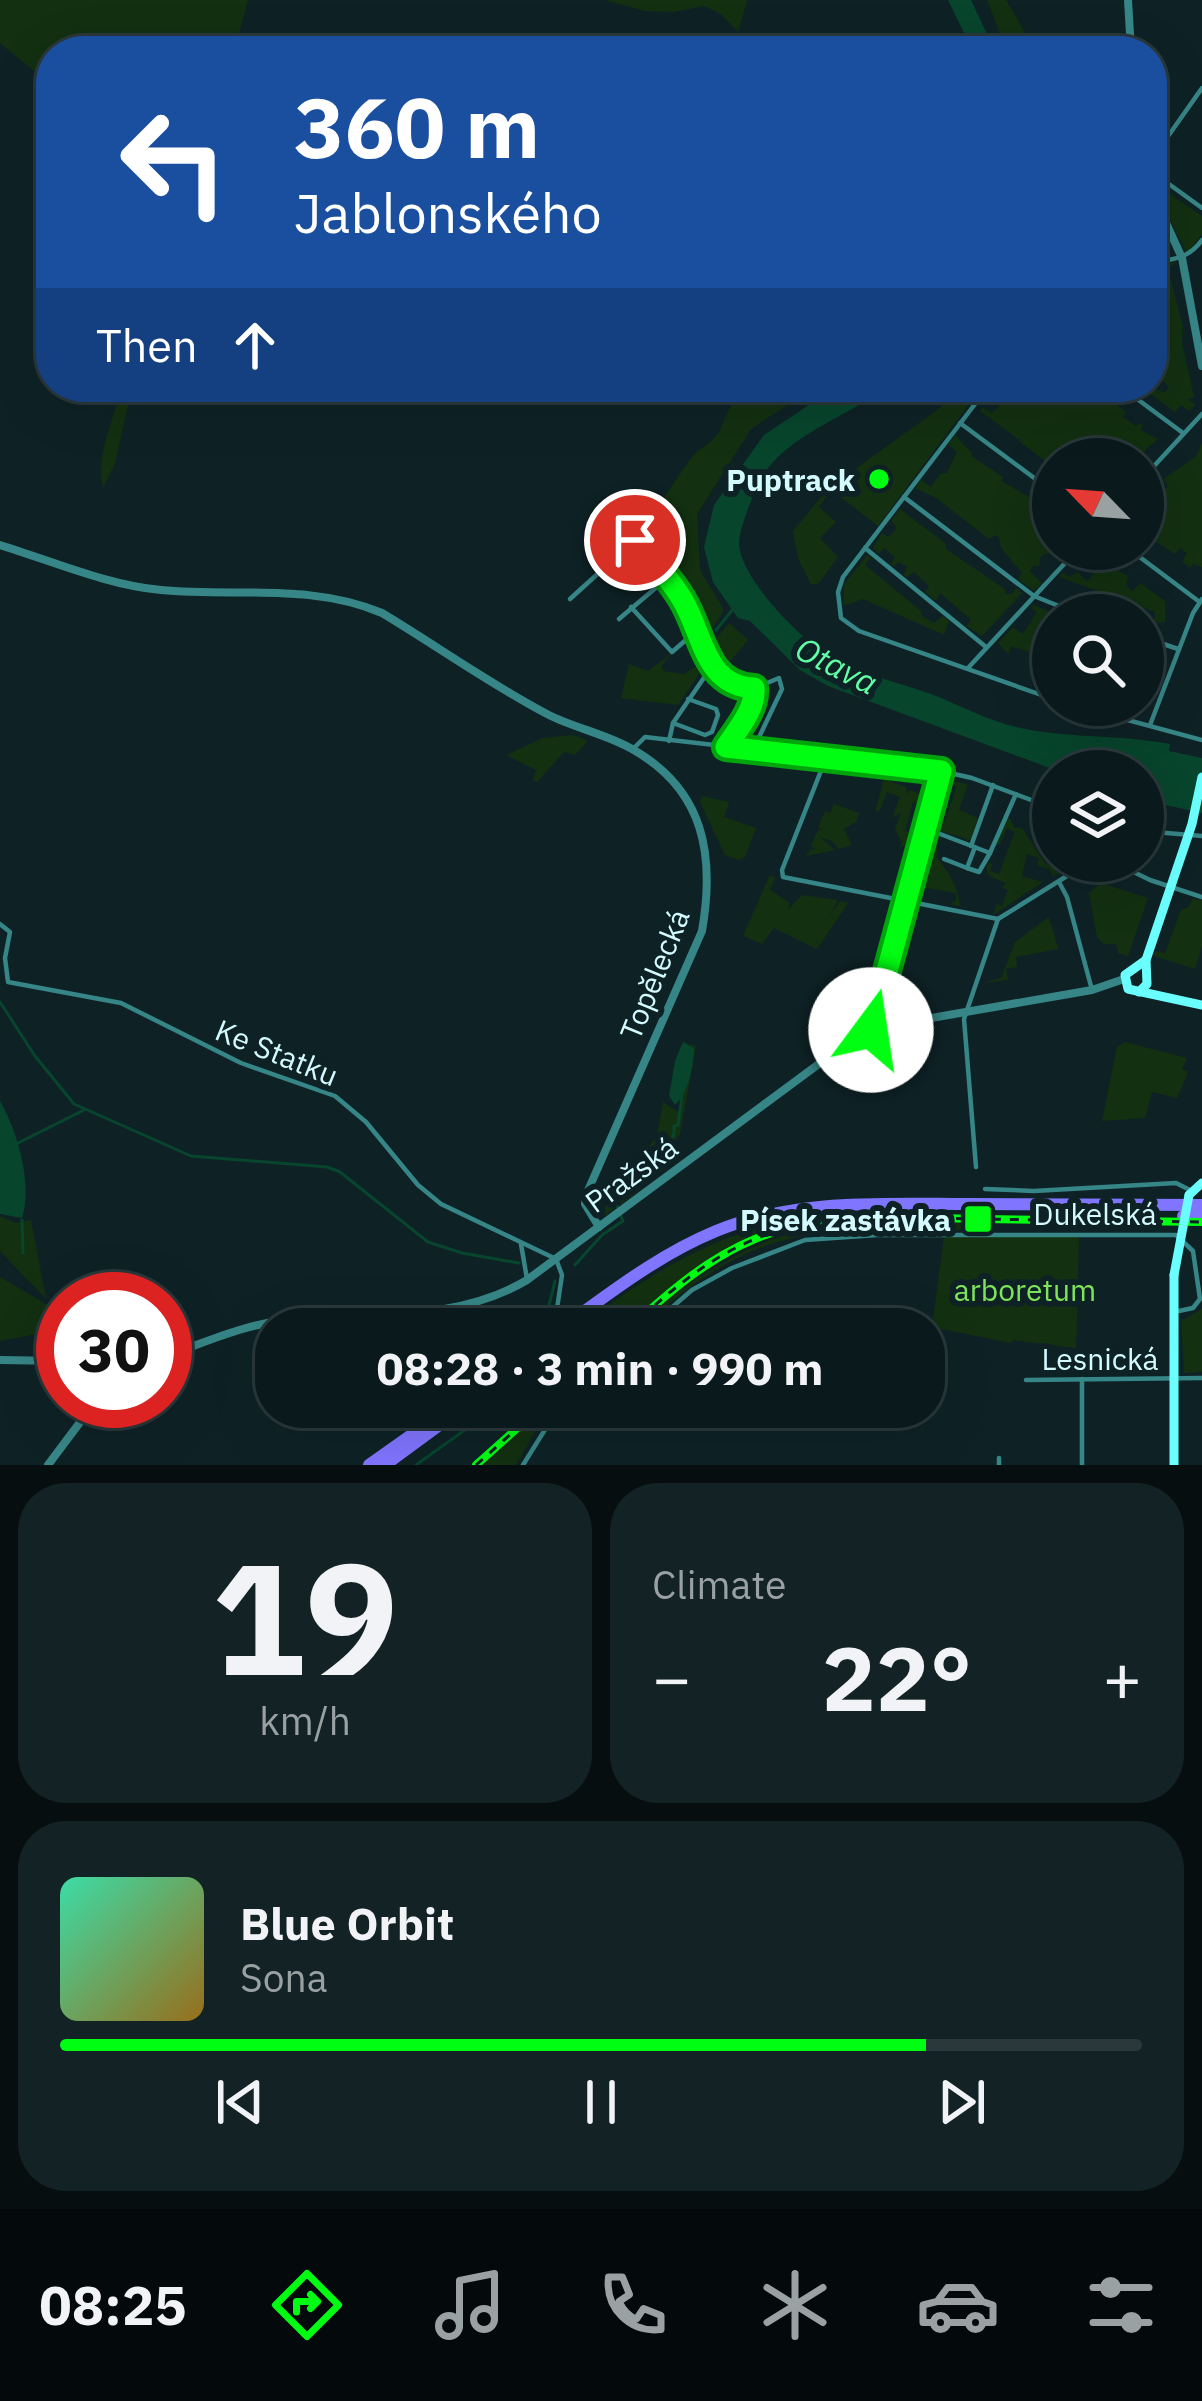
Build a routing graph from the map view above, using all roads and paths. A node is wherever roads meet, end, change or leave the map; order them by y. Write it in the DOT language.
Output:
graph roads {
  1 [pos="1128,0"];
  2 [pos="1130,36"];
  3 [pos="1202,88"];
  4 [pos="1167,137"];
  5 [pos="1167,182"];
  6 [pos="1202,208"];
  7 [pos="1167,226"];
  8 [pos="1202,240"];
  9 [pos="1182,258"];
  10 [pos="1167,260"];
  11 [pos="1202,366"];
  12 [pos="976,402"];
  13 [pos="1142,402"];
  14 [pos="1202,413"];
  15 [pos="960,423"];
  16 [pos="1184,433"];
  17 [pos="1164,455"];
  18 [pos="1032,476"];
  19 [pos="904,497"];
  20 [pos="0,544"];
  21 [pos="865,548"];
  22 [pos="1058,570"];
  23 [pos="1158,570"];
  24 [pos="666,580"];
  25 [pos="1032,594"];
  26 [pos="1036,594"];
  27 [pos="1032,598"];
  28 [pos="570,599"];
  29 [pos="1201,602"];
  30 [pos="631,608"];
  31 [pos="619,619"];
  32 [pos="698,639"];
  33 [pos="1164,645"];
  34 [pos="987,648"];
  35 [pos="1178,650"];
  36 [pos="712,666"];
  37 [pos="966,670"];
  38 [pos="1164,687"];
  39 [pos="754,688"];
  40 [pos="1032,692"];
  41 [pos="688,699"];
  42 [pos="673,723"];
  43 [pos="1156,726"];
  44 [pos="1202,740"];
  45 [pos="669,741"];
  46 [pos="726,747"];
  47 [pos="633,749"];
  48 [pos="753,750"];
  49 [pos="826,758"];
  50 [pos="941,771"];
  51 [pos="1202,777"];
  52 [pos="993,785"];
  53 [pos="1016,794"];
  54 [pos="1032,800"];
  55 [pos="926,828"];
  56 [pos="1164,832"];
  57 [pos="1189,834"];
  58 [pos="1202,836"];
  59 [pos="973,847"];
  60 [pos="990,853"];
  61 [pos="944,859"];
  62 [pos="967,868"];
  63 [pos="1059,882"];
  64 [pos="1157,882"];
  65 [pos="1170,888"];
  66 [pos="1202,897"];
  67 [pos="905,901"];
  68 [pos="998,919"];
  69 [pos="0,924"];
  70 [pos="1144,970"];
  71 [pos="1130,987"];
  72 [pos="1092,990"];
  73 [pos="1161,994"];
  74 [pos="1202,1005"];
  75 [pos="965,1012"];
  76 [pos="871,1030"];
  77 [pos="976,1167"];
  78 [pos="985,1189"];
  79 [pos="1195,1190"];
  80 [pos="1202,1210"];
  81 [pos="1183,1216"];
  82 [pos="599,1227"];
  83 [pos="521,1244"];
  84 [pos="556,1259"];
  85 [pos="527,1280"];
  86 [pos="453,1308"];
  87 [pos="559,1308"];
  88 [pos="588,1308"];
  89 [pos="600,1308"];
  90 [pos="671,1308"];
  91 [pos="1174,1312"];
  92 [pos="255,1328"];
  93 [pos="192,1347"];
  94 [pos="0,1360"];
  95 [pos="36,1361"];
  96 [pos="1202,1378"];
  97 [pos="1082,1379"];
  98 [pos="1174,1379"];
  99 [pos="1026,1380"];
  100 [pos="76,1428"];
  101 [pos="422,1428"];
  102 [pos="435,1428"];
  103 [pos="546,1428"];
  104 [pos="48,1465"];
  105 [pos="370,1465"];
  106 [pos="385,1465"];
  107 [pos="523,1465"];
  108 [pos="1082,1465"];
  109 [pos="1174,1465"];
  1 -- 2 [label="street"];
  3 -- 4 [label="street"];
  5 -- 6 [label="street"];
  7 -- 9 [label="street"];
  8 -- 9 [label="street"];
  9 -- 10 [label="street"];
  9 -- 11 [label="street"];
  12 -- 15 [label="street"];
  13 -- 16 [label="street"];
  14 -- 16 [label="street"];
  15 -- 18 [label="street"];
  15 -- 19 [label="street"];
  16 -- 17 [label="street"];
  19 -- 21 [label="street"];
  19 -- 25 [label="street"];
  20 -- 47 [label="street, Topělecká"];
  21 -- 34 [label="street"];
  21 -- 37 [label="street"];
  22 -- 26 [label="street"];
  23 -- 29 [label="street"];
  24 -- 28 [label="street"];
  24 -- 30 [label="street"];
  24 -- 32 [label="street"];
  27 -- 34 [label="street"];
  29 -- 35 [label="street"];
  30 -- 31 [label="street"];
  30 -- 32 [label="street"];
  32 -- 36 [label="street"];
  33 -- 35 [label="street"];
  34 -- 37 [label="street"];
  35 -- 38 [label="street"];
  36 -- 39 [label="street"];
  36 -- 41 [label="street"];
  37 -- 40 [label="street"];
  39 -- 46 [label="street"];
  39 -- 48 [label="street"];
  41 -- 42 [label="street"];
  41 -- 42 [label="street"];
  42 -- 45 [label="street"];
  43 -- 44 [label="street"];
  45 -- 46 [label="street"];
  45 -- 47 [label="street"];
  46 -- 48 [label="street"];
  47 -- 82 [label="street, Topělecká"];
  48 -- 49 [label="street"];
  49 -- 50 [label="street"];
  49 -- 67 [label="street"];
  50 -- 52 [label="street"];
  50 -- 55 [label="street"];
  51 -- 57 [label="main road"];
  52 -- 53 [label="street"];
  52 -- 59 [label="street"];
  53 -- 54 [label="street"];
  53 -- 60 [label="street"];
  55 -- 59 [label="street"];
  55 -- 67 [label="street"];
  56 -- 57 [label="street"];
  57 -- 58 [label="street"];
  57 -- 65 [label="main road"];
  59 -- 60 [label="street"];
  59 -- 62 [label="street"];
  60 -- 62 [label="street"];
  61 -- 62 [label="street"];
  63 -- 68 [label="street"];
  63 -- 72 [label="street"];
  64 -- 65 [label="street"];
  65 -- 66 [label="street"];
  65 -- 70 [label="main road"];
  67 -- 68 [label="street"];
  67 -- 76 [label="street"];
  68 -- 75 [label="street"];
  69 -- 83 [label="street, Ke Statku"];
  70 -- 71 [label="main road"];
  70 -- 71 [label="main road"];
  70 -- 73 [label="main road"];
  71 -- 72 [label="street, Pražská"];
  71 -- 73 [label="main road"];
  72 -- 75 [label="street, Pražská"];
  73 -- 74 [label="main road"];
  75 -- 76 [label="street, Pražská"];
  75 -- 77 [label="street"];
  76 -- 82 [label="street, Pražská"];
  78 -- 79 [label="street"];
  79 -- 81 [label="main road, bridge"];
  80 -- 81 [label="highway, bridge"];
  80 -- 88 [label="highway"];
  80 -- 89 [label="highway"];
  81 -- 91 [label="main road, bridge"];
  82 -- 84 [label="street, Pražská"];
  83 -- 84 [label="street, Ke Statku"];
  83 -- 85 [label="street"];
  84 -- 85 [label="street, Pražská"];
  84 -- 87 [label="street"];
  85 -- 86 [label="street, Pražská"];
  90 -- 91 [label="street, Dukelská"];
  91 -- 98 [label="main road"];
  92 -- 93 [label="street, Pražská"];
  94 -- 95 [label="street"];
  96 -- 98 [label="street, Lesnická"];
  97 -- 98 [label="street, Lesnická"];
  97 -- 99 [label="street, Lesnická"];
  97 -- 108 [label="street"];
  98 -- 109 [label="main road"];
  100 -- 104 [label="street"];
  101 -- 105 [label="highway"];
  102 -- 106 [label="highway"];
  103 -- 107 [label="street"];
}
